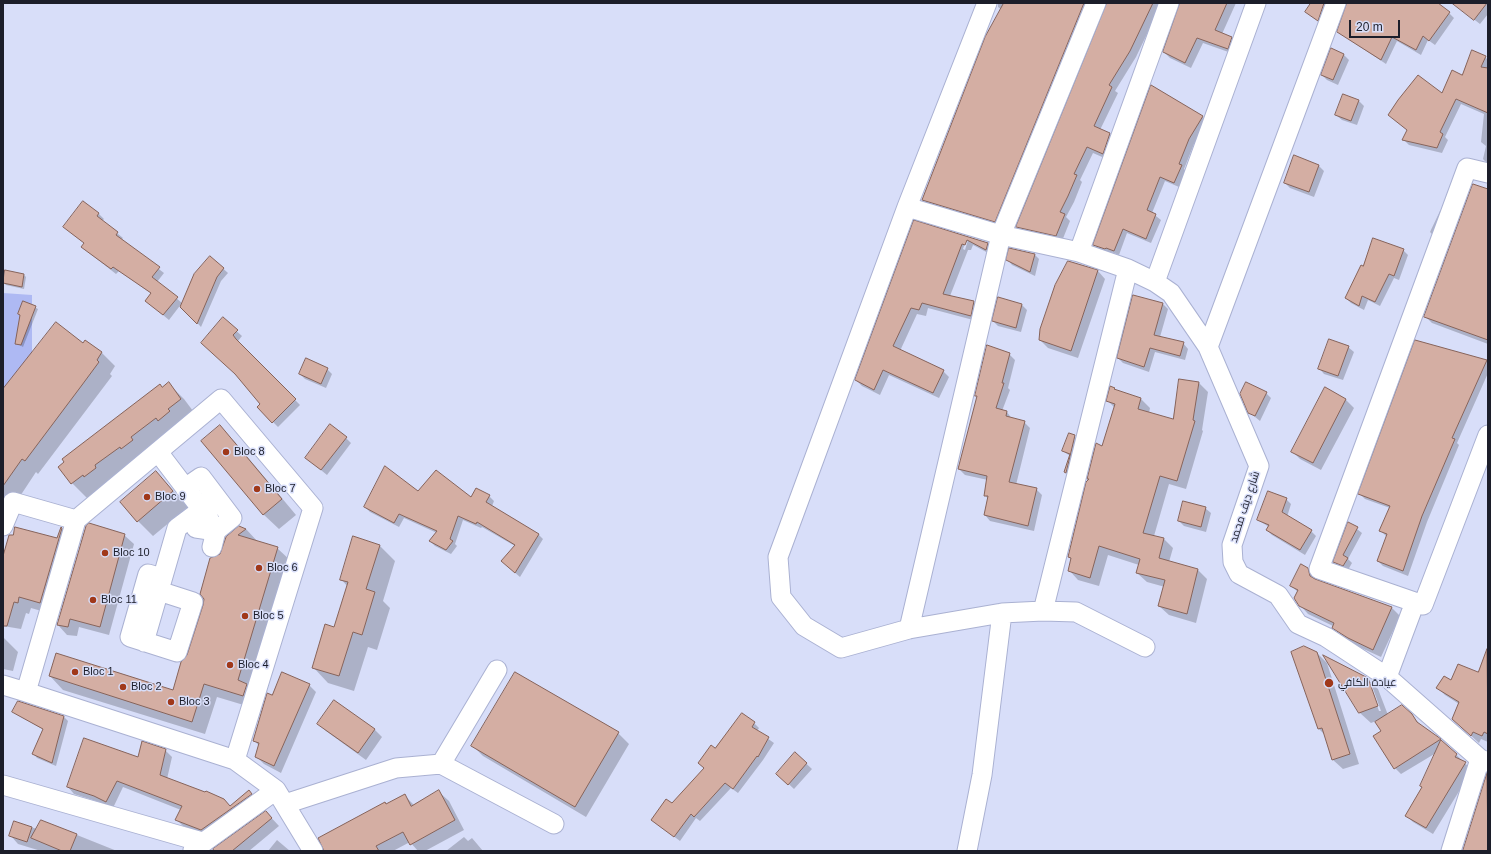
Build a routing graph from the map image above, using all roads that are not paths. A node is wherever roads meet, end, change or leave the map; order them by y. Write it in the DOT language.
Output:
graph roads {
  1 [pos="987,3"];
  2 [pos="1096,3"];
  3 [pos="1168,3"];
  4 [pos="1256,3"];
  5 [pos="1336,3"];
  6 [pos="1488,173"];
  7 [pos="907,207"];
  8 [pos="1001,235"];
  9 [pos="1079,252"];
  10 [pos="1128,269"];
  11 [pos="1155,282"];
  12 [pos="1208,347"];
  13 [pos="1488,435"];
  14 [pos="158,452"];
  15 [pos="185,488"];
  16 [pos="200,510"];
  17 [pos="76,520"];
  18 [pos="3,526"];
  19 [pos="160,585"];
  20 [pos="1415,602"];
  21 [pos="1044,611"];
  22 [pos="1002,613"];
  23 [pos="909,629"];
  24 [pos="1145,647"];
  25 [pos="497,670"];
  26 [pos="1387,676"];
  27 [pos="3,685"];
  28 [pos="26,692"];
  29 [pos="235,760"];
  30 [pos="1484,761"];
  31 [pos="441,764"];
  32 [pos="3,785"];
  33 [pos="280,797"];
  34 [pos="554,824"];
  35 [pos="197,847"];
  36 [pos="312,851"];
  37 [pos="967,851"];
  38 [pos="1451,851"];
  1 -- 7 [label="street"];
  2 -- 8 [label="street"];
  3 -- 9 [label="street"];
  4 -- 11 [label="street"];
  5 -- 12 [label="street"];
  6 -- 20 [label="street"];
  7 -- 8 [label="street, شارع ديف محمد"];
  7 -- 23 [label="street"];
  8 -- 9 [label="street, شارع ديف محمد"];
  8 -- 23 [label="street"];
  9 -- 10 [label="street, شارع ديف محمد"];
  10 -- 11 [label="street, شارع ديف محمد"];
  10 -- 21 [label="street"];
  11 -- 12 [label="street, شارع ديف محمد"];
  12 -- 26 [label="street, شارع ديف محمد"];
  13 -- 20 [label="street"];
  14 -- 15 [label="street"];
  14 -- 17 [label="street"];
  14 -- 29 [label="street"];
  15 -- 16 [label="street"];
  15 -- 16 [label="street"];
  16 -- 19 [label="street"];
  17 -- 18 [label="street"];
  17 -- 28 [label="street"];
  19 -- 19 [label="street"];
  20 -- 26 [label="street"];
  21 -- 22 [label="street"];
  21 -- 24 [label="street"];
  22 -- 23 [label="street"];
  22 -- 37 [label="street"];
  25 -- 31 [label="street"];
  26 -- 30 [label="street, شارع ديف محمد"];
  27 -- 28 [label="street"];
  28 -- 29 [label="street"];
  29 -- 33 [label="street"];
  30 -- 38 [label="street"];
  31 -- 33 [label="street"];
  31 -- 34 [label="street"];
  32 -- 35 [label="street"];
  33 -- 35 [label="street"];
  33 -- 36 [label="street"];
}
